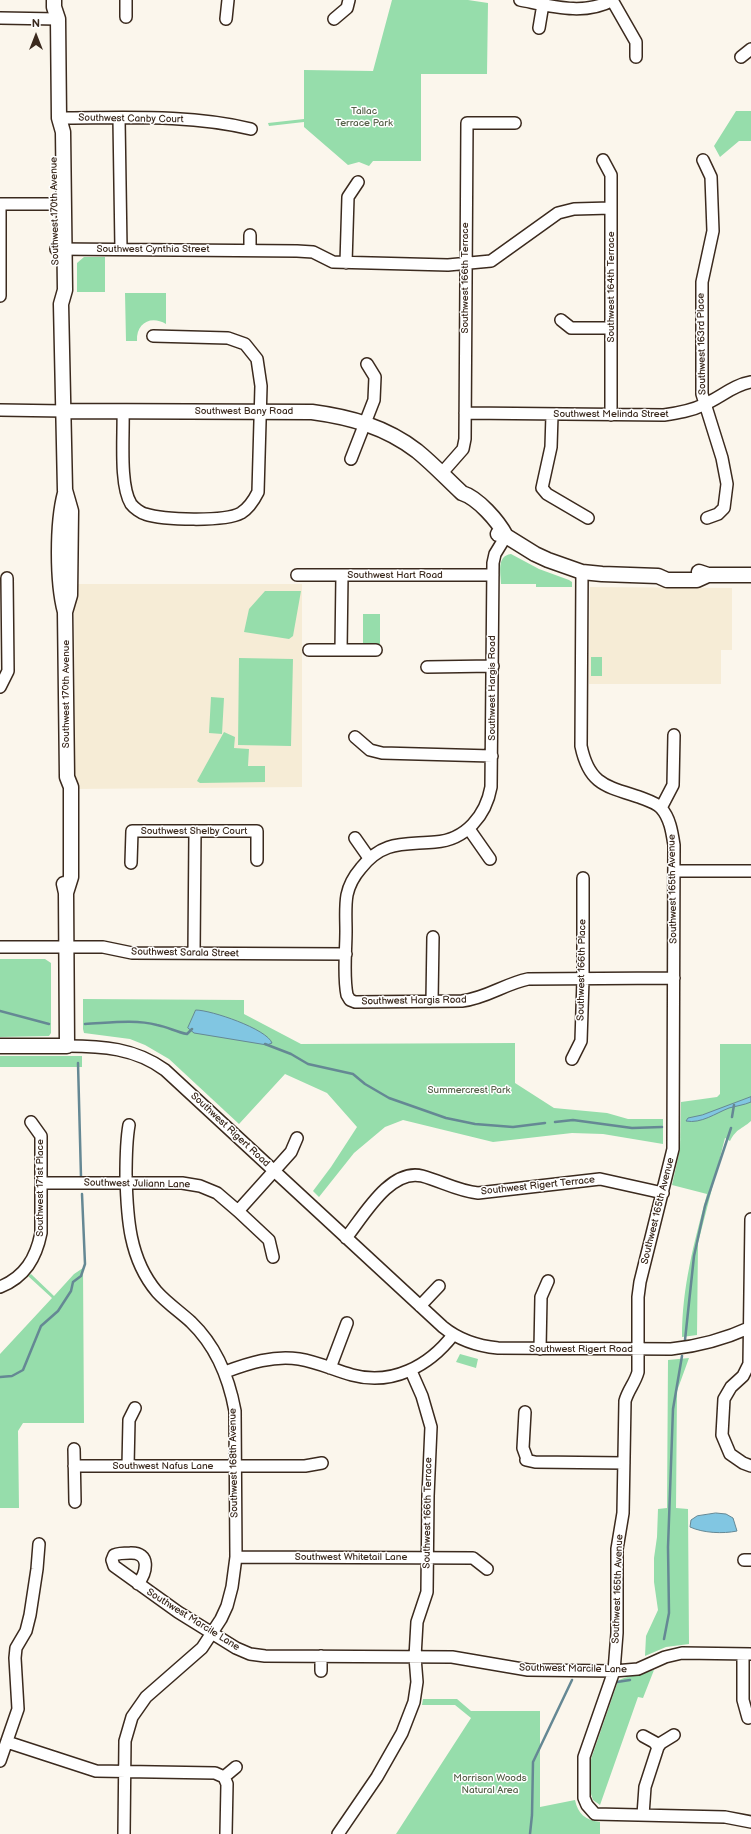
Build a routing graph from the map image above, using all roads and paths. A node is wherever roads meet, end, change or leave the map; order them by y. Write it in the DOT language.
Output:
graph roads {
  1 [pos="54,0"];
  2 [pos="62,0"];
  3 [pos="126,0"];
  4 [pos="228,0"];
  5 [pos="349,0"];
  6 [pos="520,0"];
  7 [pos="613,0"];
  8 [pos="544,4"];
  9 [pos="126,17"];
  10 [pos="0,18"];
  11 [pos="58,19"];
  12 [pos="226,19"];
  13 [pos="334,19"];
  14 [pos="539,28"];
  15 [pos="751,49"];
  16 [pos="636,57"];
  17 [pos="741,57"];
  18 [pos="59,118"];
  19 [pos="119,118"];
  20 [pos="515,123"];
  21 [pos="251,129"];
  22 [pos="603,160"];
  23 [pos="702,160"];
  24 [pos="358,182"];
  25 [pos="0,204"];
  26 [pos="60,204"];
  27 [pos="611,208"];
  28 [pos="250,235"];
  29 [pos="61,249"];
  30 [pos="121,249"];
  31 [pos="250,250"];
  32 [pos="346,263"];
  33 [pos="465,264"];
  34 [pos="0,296"];
  35 [pos="561,320"];
  36 [pos="611,328"];
  37 [pos="153,336"];
  38 [pos="367,364"];
  39 [pos="751,382"];
  40 [pos="704,405"];
  41 [pos="0,410"];
  42 [pos="64,411"];
  43 [pos="123,411"];
  44 [pos="259,411"];
  45 [pos="465,414"];
  46 [pos="552,415"];
  47 [pos="611,415"];
  48 [pos="366,423"];
  49 [pos="351,459"];
  50 [pos="442,474"];
  51 [pos="588,518"];
  52 [pos="707,518"];
  53 [pos="506,536"];
  54 [pos="582,572"];
  55 [pos="297,575"];
  56 [pos="342,575"];
  57 [pos="493,575"];
  58 [pos="751,576"];
  59 [pos="7,578"];
  60 [pos="4,618"];
  61 [pos="309,650"];
  62 [pos="341,650"];
  63 [pos="376,650"];
  64 [pos="493,666"];
  65 [pos="427,667"];
  66 [pos="0,687"];
  67 [pos="674,735"];
  68 [pos="355,737"];
  69 [pos="492,756"];
  70 [pos="660,808"];
  71 [pos="468,829"];
  72 [pos="195,831"];
  73 [pos="355,838"];
  74 [pos="369,858"];
  75 [pos="490,859"];
  76 [pos="257,860"];
  77 [pos="132,863"];
  78 [pos="674,871"];
  79 [pos="751,871"];
  80 [pos="583,878"];
  81 [pos="433,937"];
  82 [pos="66,947"];
  83 [pos="0,948"];
  84 [pos="194,953"];
  85 [pos="346,954"];
  86 [pos="674,978"];
  87 [pos="583,979"];
  88 [pos="432,1001"];
  89 [pos="0,1046"];
  90 [pos="66,1046"];
  91 [pos="572,1059"];
  92 [pos="31,1122"];
  93 [pos="129,1125"];
  94 [pos="297,1138"];
  95 [pos="274,1172"];
  96 [pos="42,1183"];
  97 [pos="126,1183"];
  98 [pos="663,1193"];
  99 [pos="238,1211"];
  100 [pos="751,1219"];
  101 [pos="346,1238"];
  102 [pos="273,1256"];
  103 [pos="548,1281"];
  104 [pos="439,1286"];
  105 [pos="0,1287"];
  106 [pos="420,1306"];
  107 [pos="347,1323"];
  108 [pos="750,1328"];
  109 [pos="453,1335"];
  110 [pos="540,1349"];
  111 [pos="638,1349"];
  112 [pos="330,1368"];
  113 [pos="411,1371"];
  114 [pos="225,1372"];
  115 [pos="135,1408"];
  116 [pos="525,1412"];
  117 [pos="74,1449"];
  118 [pos="322,1463"];
  119 [pos="624,1463"];
  120 [pos="235,1465"];
  121 [pos="74,1466"];
  122 [pos="128,1466"];
  123 [pos="751,1466"];
  124 [pos="75,1502"];
  125 [pos="39,1544"];
  126 [pos="236,1557"];
  127 [pos="428,1558"];
  128 [pos="487,1569"];
  129 [pos="138,1584"];
  130 [pos="212,1633"];
  131 [pos="747,1654"];
  132 [pos="321,1656"];
  133 [pos="415,1657"];
  134 [pos="321,1671"];
  135 [pos="614,1671"];
  136 [pos="748,1718"];
  137 [pos="674,1735"];
  138 [pos="643,1736"];
  139 [pos="7,1742"];
  140 [pos="658,1747"];
  141 [pos="0,1761"];
  142 [pos="236,1767"];
  143 [pos="124,1772"];
  144 [pos="224,1777"];
  145 [pos="643,1815"];
  146 [pos="751,1822"];
  147 [pos="124,1834"];
  148 [pos="226,1834"];
  149 [pos="338,1834"];
  1 -- 11 [label="main road, Southwest 170th Avenue"];
  2 -- 11 [label="main road, Southwest 170th Avenue"];
  3 -- 9 [label="street"];
  4 -- 12 [label="street"];
  5 -- 13 [label="street"];
  6 -- 8 [label="street"];
  7 -- 8 [label="street"];
  7 -- 16 [label="street"];
  8 -- 14 [label="street"];
  10 -- 11 [label="street"];
  11 -- 18 [label="main road, Southwest 170th Avenue"];
  15 -- 17 [label="street"];
  18 -- 19 [label="street, Southwest Canby Court"];
  18 -- 26 [label="main road, Southwest 170th Avenue"];
  19 -- 21 [label="street, Southwest Canby Court"];
  19 -- 30 [label="street"];
  20 -- 33 [label="street, Southwest 166th Terrace"];
  22 -- 27 [label="street, Southwest 164th Terrace"];
  23 -- 40 [label="street, Southwest 163rd Place"];
  24 -- 32 [label="street"];
  25 -- 26 [label="street"];
  25 -- 34 [label="street"];
  26 -- 29 [label="main road, Southwest 170th Avenue"];
  27 -- 33 [label="street, Southwest Cynthia Street"];
  27 -- 36 [label="street, Southwest 164th Terrace"];
  28 -- 31 [label="street"];
  29 -- 30 [label="street, Southwest Cynthia Street"];
  29 -- 42 [label="main road, Southwest 170th Avenue"];
  30 -- 31 [label="street, Southwest Cynthia Street"];
  31 -- 32 [label="street, Southwest Cynthia Street"];
  32 -- 33 [label="street, Southwest Cynthia Street"];
  33 -- 45 [label="street, Southwest 166th Terrace"];
  35 -- 36 [label="street"];
  36 -- 47 [label="street, Southwest 164th Terrace"];
  37 -- 44 [label="street"];
  38 -- 48 [label="street"];
  39 -- 40 [label="street, Southwest Melinda Street"];
  40 -- 47 [label="street, Southwest Melinda Street"];
  40 -- 52 [label="street, Southwest 163rd Place"];
  41 -- 42 [label="street, Southwest Bany Road"];
  42 -- 43 [label="main road, Southwest Bany Road"];
  42 -- 82 [label="main road, Southwest 170th Avenue"];
  43 -- 44 [label="main road, Southwest Bany Road"];
  43 -- 44 [label="street"];
  44 -- 48 [label="main road, Southwest Bany Road"];
  45 -- 46 [label="street, Southwest Melinda Street"];
  45 -- 50 [label="street, Southwest 166th Terrace"];
  46 -- 47 [label="street, Southwest Melinda Street"];
  46 -- 51 [label="street"];
  48 -- 49 [label="street"];
  48 -- 50 [label="main road, Southwest Bany Road"];
  50 -- 53 [label="main road, Southwest Bany Road"];
  53 -- 54 [label="main road, Southwest Bany Road"];
  53 -- 57 [label="street, Southwest Hargis Road"];
  54 -- 58 [label="main road"];
  54 -- 70 [label="street"];
  55 -- 56 [label="street, Southwest Hart Road"];
  56 -- 57 [label="street, Southwest Hart Road"];
  56 -- 62 [label="street"];
  57 -- 64 [label="street, Southwest Hargis Road"];
  59 -- 60 [label="street"];
  60 -- 66 [label="street"];
  61 -- 62 [label="street"];
  62 -- 63 [label="street"];
  64 -- 65 [label="street"];
  64 -- 69 [label="street, Southwest Hargis Road"];
  67 -- 70 [label="street"];
  68 -- 69 [label="street"];
  69 -- 71 [label="street, Southwest Hargis Road"];
  70 -- 78 [label="street, Southwest 165th Avenue"];
  71 -- 74 [label="street, Southwest Hargis Road"];
  71 -- 75 [label="street"];
  72 -- 76 [label="street, Southwest Shelby Court"];
  72 -- 77 [label="street, Southwest Shelby Court"];
  72 -- 84 [label="street"];
  73 -- 74 [label="street"];
  74 -- 85 [label="street, Southwest Hargis Road"];
  78 -- 79 [label="street"];
  78 -- 86 [label="street, Southwest 165th Avenue"];
  80 -- 87 [label="street, Southwest 166th Place"];
  81 -- 88 [label="street"];
  82 -- 83 [label="street, Southwest Sarala Street"];
  82 -- 84 [label="street, Southwest Sarala Street"];
  82 -- 90 [label="main road, Southwest 170th Avenue"];
  84 -- 85 [label="street, Southwest Sarala Street"];
  85 -- 88 [label="street, Southwest Hargis Road"];
  86 -- 87 [label="street, Southwest Hargis Road"];
  86 -- 98 [label="street, Southwest 165th Avenue"];
  87 -- 88 [label="street, Southwest Hargis Road"];
  87 -- 91 [label="street, Southwest 166th Place"];
  89 -- 90 [label="main road, Southwest Rigert Road"];
  90 -- 95 [label="street, Southwest Rigert Road"];
  92 -- 96 [label="street, Southwest 171st Place"];
  93 -- 97 [label="street, Southwest 168th Avenue"];
  94 -- 95 [label="street"];
  95 -- 99 [label="street"];
  95 -- 101 [label="street, Southwest Rigert Road"];
  96 -- 97 [label="street, Southwest Juliann Lane"];
  96 -- 105 [label="street, Southwest 171st Place"];
  97 -- 99 [label="street, Southwest Juliann Lane"];
  97 -- 114 [label="street, Southwest 168th Avenue"];
  98 -- 101 [label="street, Southwest Rigert Terrace"];
  98 -- 111 [label="street, Southwest 165th Avenue"];
  99 -- 102 [label="street, Southwest Juliann Lane"];
  100 -- 108 [label="street"];
  101 -- 106 [label="street, Southwest Rigert Road"];
  103 -- 110 [label="street"];
  104 -- 106 [label="street"];
  106 -- 109 [label="street, Southwest Rigert Road"];
  107 -- 112 [label="street"];
  108 -- 111 [label="street, Southwest Rigert Road"];
  108 -- 123 [label="street"];
  109 -- 110 [label="street, Southwest Rigert Road"];
  109 -- 113 [label="street"];
  110 -- 111 [label="street, Southwest Rigert Road"];
  111 -- 119 [label="street, Southwest 165th Avenue"];
  112 -- 113 [label="street"];
  112 -- 114 [label="street"];
  113 -- 127 [label="street, Southwest 166th Terrace"];
  114 -- 120 [label="street, Southwest 168th Avenue"];
  115 -- 122 [label="street"];
  116 -- 119 [label="street"];
  117 -- 121 [label="street"];
  118 -- 120 [label="street, Southwest Nafus Lane"];
  119 -- 135 [label="street, Southwest 165th Avenue"];
  120 -- 122 [label="street, Southwest Nafus Lane"];
  120 -- 126 [label="street, Southwest 168th Avenue"];
  121 -- 122 [label="street, Southwest Nafus Lane"];
  121 -- 124 [label="street"];
  125 -- 139 [label="street"];
  126 -- 127 [label="street, Southwest Whitetail Lane"];
  126 -- 130 [label="street, Southwest 168th Avenue"];
  127 -- 128 [label="street, Southwest Whitetail Lane"];
  127 -- 133 [label="street, Southwest 166th Terrace"];
  129 -- 130 [label="street, Southwest Marcile Lane"];
  130 -- 132 [label="street, Southwest Marcile Lane"];
  130 -- 143 [label="street, Southwest 168th Avenue"];
  131 -- 135 [label="street, Southwest Marcile Lane"];
  131 -- 136 [label="street"];
  132 -- 133 [label="street, Southwest Marcile Lane"];
  132 -- 134 [label="street"];
  133 -- 135 [label="street, Southwest Marcile Lane"];
  133 -- 149 [label="street, Southwest 166th Terrace"];
  135 -- 145 [label="street, Southwest 165th Avenue"];
  137 -- 140 [label="street"];
  138 -- 140 [label="street"];
  139 -- 141 [label="street"];
  139 -- 143 [label="street"];
  140 -- 145 [label="street"];
  142 -- 144 [label="street"];
  143 -- 144 [label="street"];
  143 -- 147 [label="street, Southwest 168th Avenue"];
  144 -- 148 [label="street"];
  145 -- 146 [label="street"];
}
